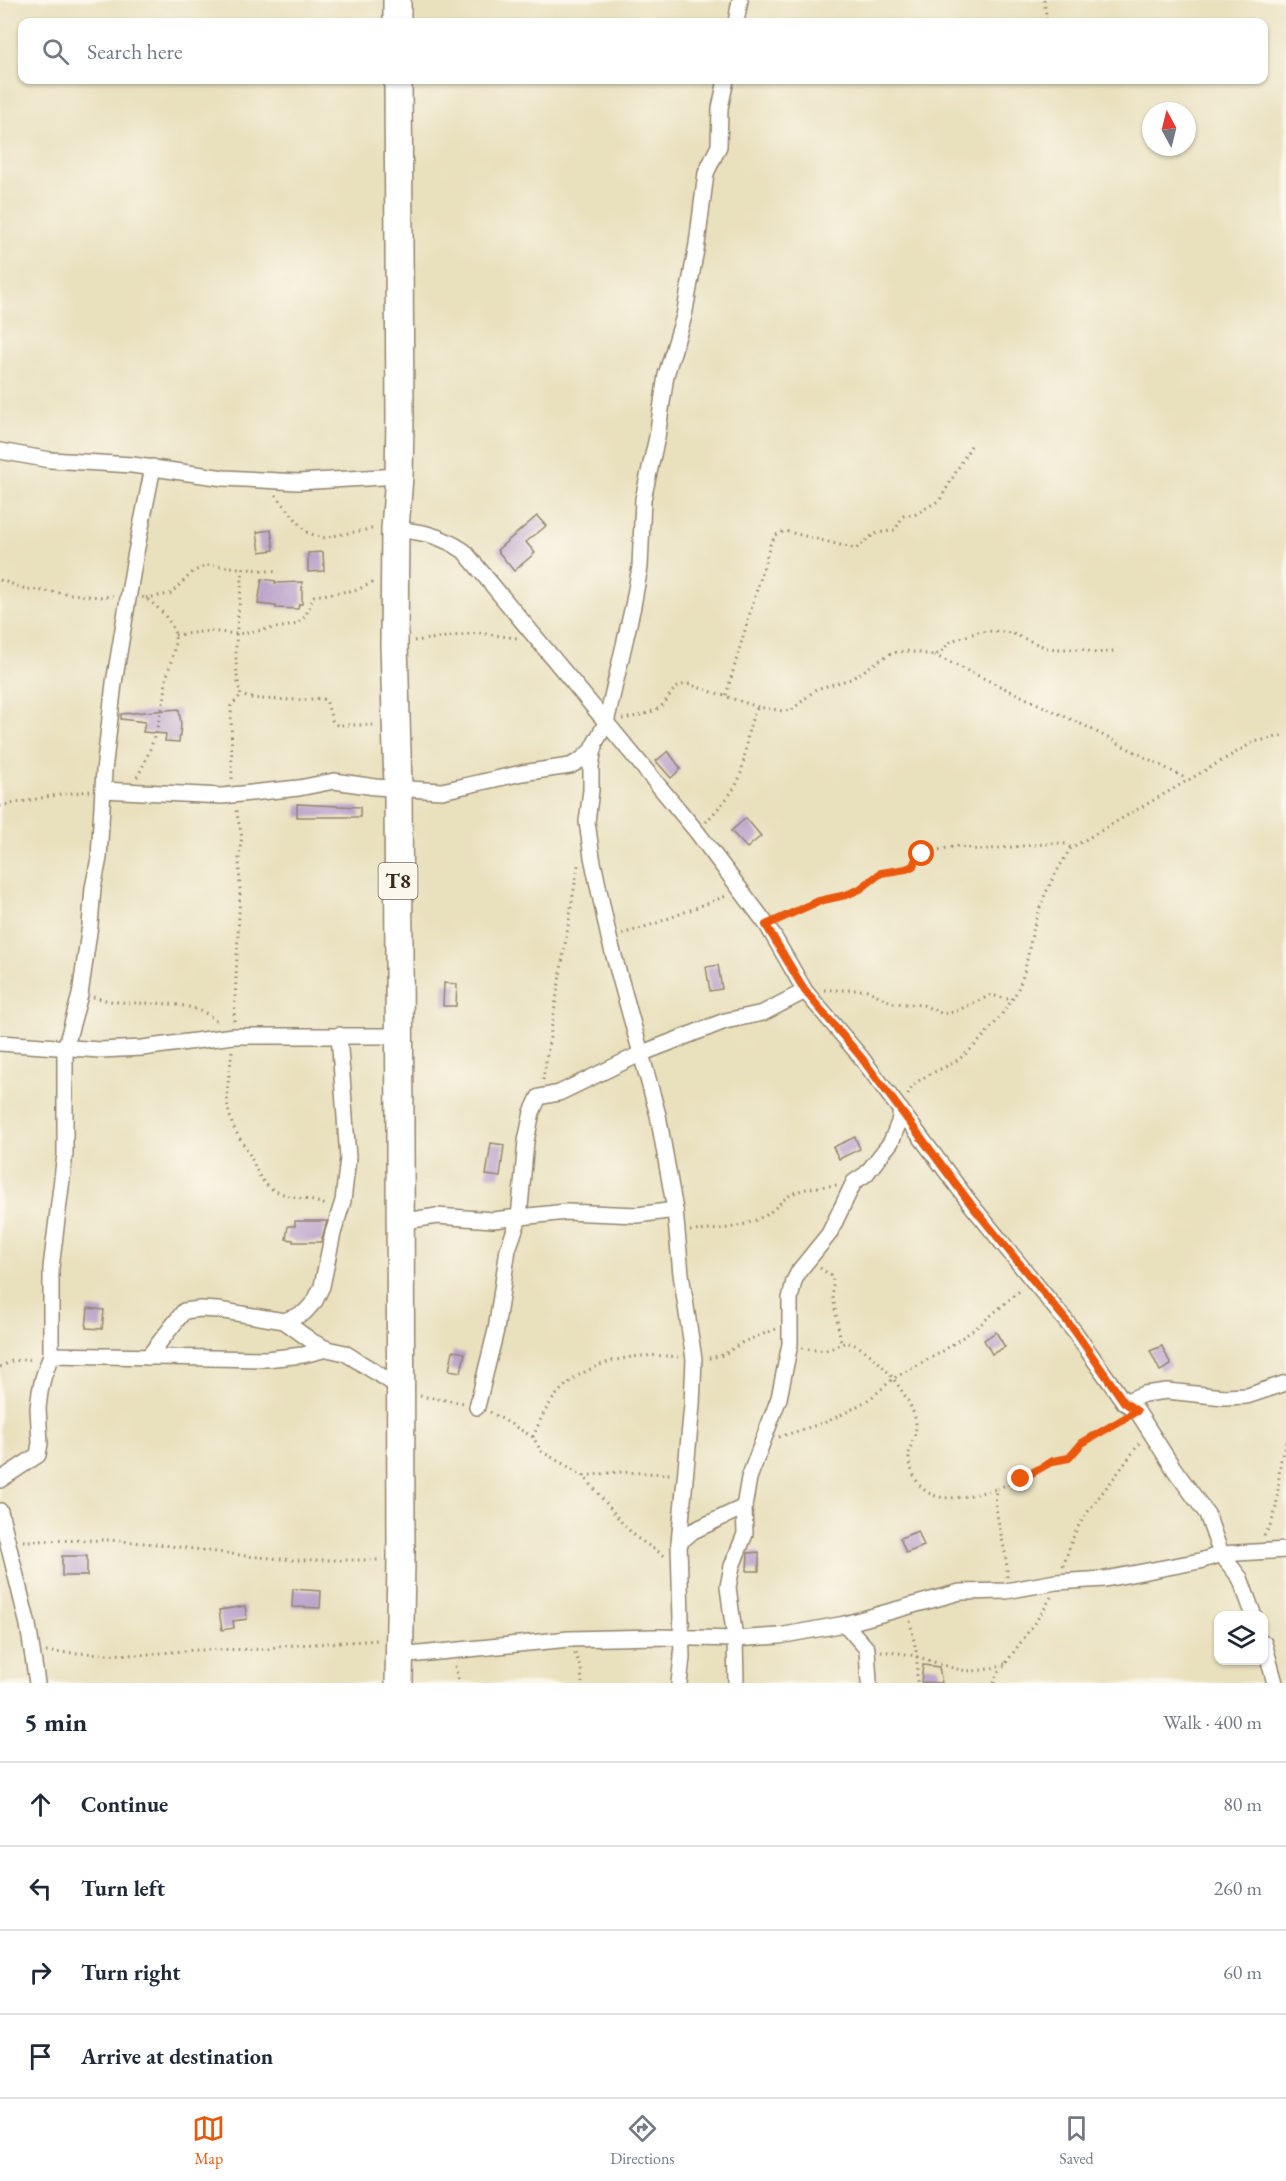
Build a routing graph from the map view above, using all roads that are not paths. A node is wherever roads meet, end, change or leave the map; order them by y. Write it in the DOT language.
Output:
graph roads {
  1 [pos="397,0"];
  2 [pos="740,0"];
  3 [pos="397,18"];
  4 [pos="737,18"];
  5 [pos="398,84"];
  6 [pos="725,84"];
  7 [pos="0,451"];
  8 [pos="153,467"];
  9 [pos="399,476"];
  10 [pos="395,529"];
  11 [pos="606,723"];
  12 [pos="595,747"];
  13 [pos="398,788"];
  14 [pos="103,790"];
  15 [pos="805,991"];
  16 [pos="339,1035"];
  17 [pos="399,1036"];
  18 [pos="0,1043"];
  19 [pos="65,1049"];
  20 [pos="640,1054"];
  21 [pos="901,1110"];
  22 [pos="675,1210"];
  23 [pos="519,1218"];
  24 [pos="400,1222"];
  25 [pos="284,1321"];
  26 [pos="327,1349"];
  27 [pos="51,1355"];
  28 [pos="148,1357"];
  29 [pos="1286,1383"];
  30 [pos="399,1387"];
  31 [pos="1124,1402"];
  32 [pos="477,1407"];
  33 [pos="0,1480"];
  34 [pos="744,1508"];
  35 [pos="0,1511"];
  36 [pos="679,1543"];
  37 [pos="1286,1550"];
  38 [pos="1221,1554"];
  39 [pos="1252,1611"];
  40 [pos="845,1624"];
  41 [pos="682,1637"];
  42 [pos="735,1639"];
  43 [pos="399,1648"];
  44 [pos="1268,1660"];
  45 [pos="37,1683"];
  46 [pos="399,1683"];
  47 [pos="679,1683"];
  48 [pos="736,1683"];
  49 [pos="869,1683"];
  50 [pos="1275,1683"];
  1 -- 3 [label="highway"];
  2 -- 4 [label="street"];
  5 -- 9 [label="highway, T8"];
  6 -- 11 [label="street"];
  7 -- 8 [label="street"];
  8 -- 9 [label="street"];
  8 -- 14 [label="street"];
  9 -- 10 [label="highway, T8"];
  10 -- 11 [label="street"];
  10 -- 13 [label="highway, T8"];
  11 -- 12 [label="street"];
  11 -- 15 [label="street"];
  12 -- 13 [label="street"];
  12 -- 20 [label="street"];
  13 -- 14 [label="street"];
  13 -- 17 [label="highway, T8"];
  14 -- 19 [label="street"];
  15 -- 20 [label="street"];
  15 -- 21 [label="street"];
  16 -- 17 [label="street"];
  16 -- 19 [label="street"];
  16 -- 25 [label="street"];
  17 -- 24 [label="highway, T8"];
  18 -- 19 [label="street"];
  19 -- 27 [label="street"];
  20 -- 22 [label="street"];
  20 -- 23 [label="street"];
  21 -- 31 [label="street"];
  21 -- 34 [label="street"];
  22 -- 23 [label="street"];
  22 -- 36 [label="street"];
  23 -- 24 [label="street"];
  23 -- 32 [label="street"];
  24 -- 30 [label="highway, T8"];
  25 -- 26 [label="street"];
  25 -- 28 [label="street"];
  26 -- 28 [label="street"];
  26 -- 30 [label="street"];
  27 -- 28 [label="street"];
  27 -- 33 [label="street"];
  29 -- 31 [label="street"];
  30 -- 43 [label="highway, T8"];
  31 -- 38 [label="street"];
  34 -- 36 [label="street"];
  34 -- 42 [label="street"];
  35 -- 45 [label="street"];
  36 -- 41 [label="street"];
  37 -- 38 [label="street"];
  38 -- 39 [label="street"];
  38 -- 40 [label="street"];
  40 -- 42 [label="street"];
  40 -- 49 [label="street"];
  41 -- 42 [label="street"];
  41 -- 43 [label="street"];
  41 -- 47 [label="street"];
  42 -- 48 [label="street"];
  43 -- 46 [label="highway, T8"];
  44 -- 50 [label="street"];
}
